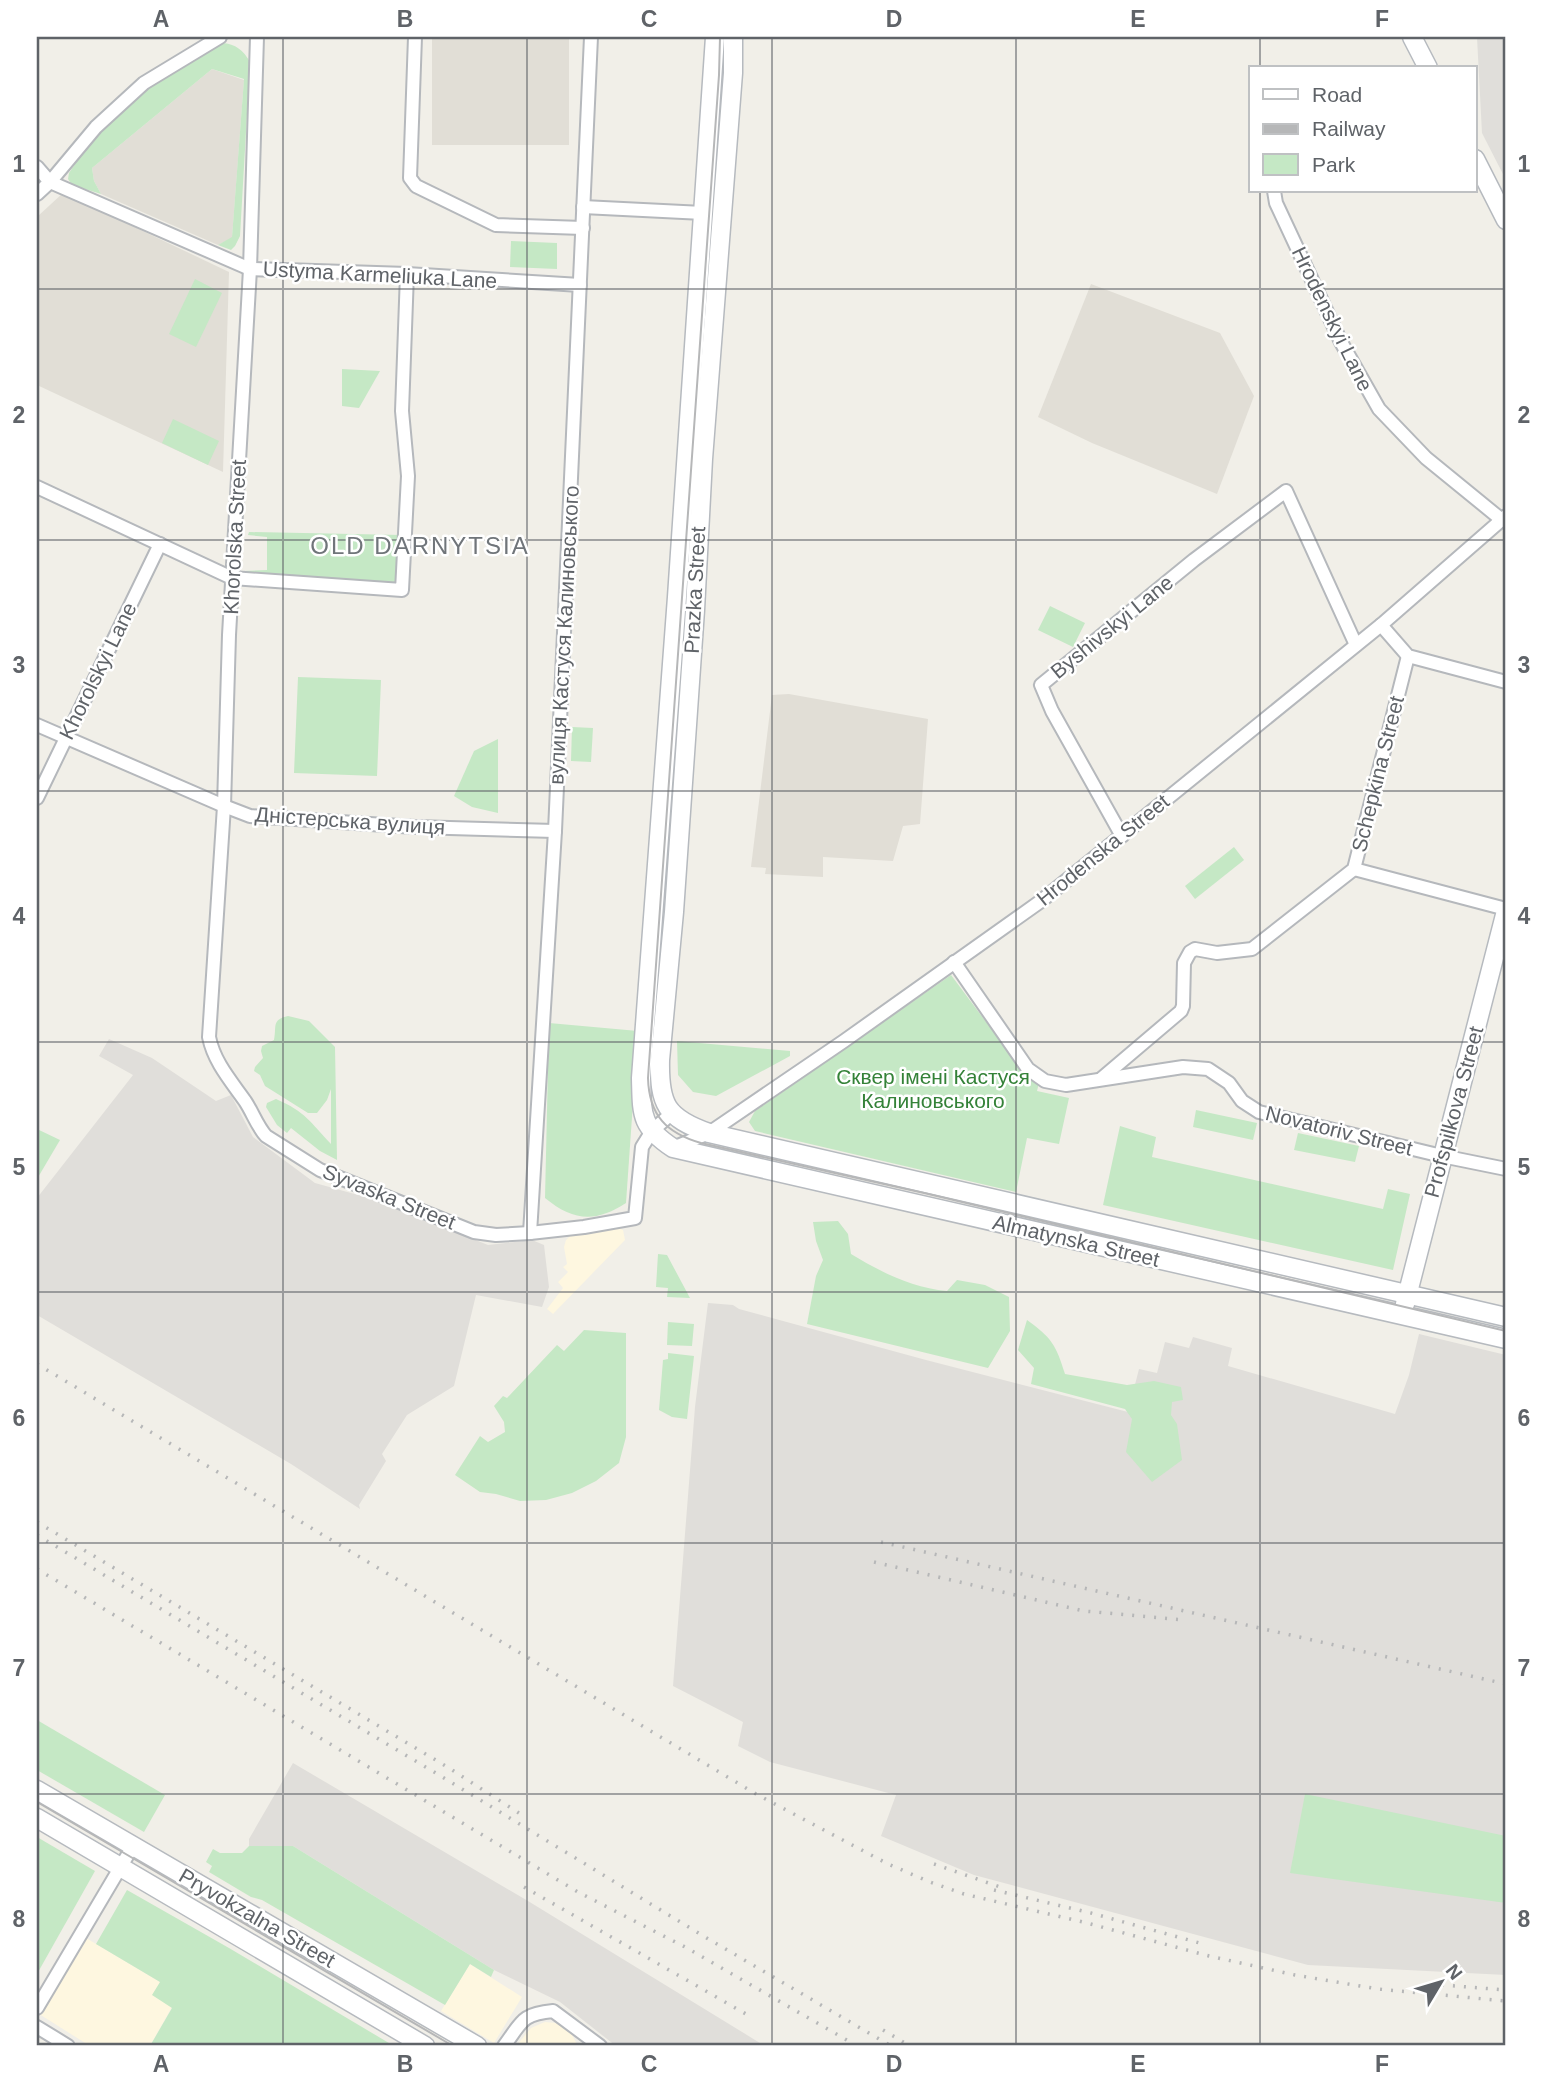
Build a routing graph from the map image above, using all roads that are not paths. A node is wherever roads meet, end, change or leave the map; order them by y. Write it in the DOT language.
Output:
graph roads {
  1 [pos="220,37"];
  2 [pos="257,37"];
  3 [pos="415,37"];
  4 [pos="591,37"];
  5 [pos="715,37"];
  6 [pos="733,37"];
  7 [pos="1412,37"];
  8 [pos="1427,66"];
  9 [pos="1476,161"];
  10 [pos="37,167"];
  11 [pos="50,182"];
  12 [pos="1274,192"];
  13 [pos="37,194"];
  14 [pos="583,207"];
  15 [pos="703,214"];
  16 [pos="1506,220"];
  17 [pos="583,228"];
  18 [pos="250,269"];
  19 [pos="407,274"];
  20 [pos="580,285"];
  21 [pos="37,487"];
  22 [pos="1504,518"];
  23 [pos="160,544"];
  24 [pos="232,578"];
  25 [pos="1381,625"];
  26 [pos="1356,645"];
  27 [pos="1409,656"];
  28 [pos="1506,682"];
  29 [pos="37,724"];
  30 [pos="66,736"];
  31 [pos="37,798"];
  32 [pos="224,806"];
  33 [pos="555,831"];
  34 [pos="1122,836"];
  35 [pos="1354,869"];
  36 [pos="1506,910"];
  37 [pos="954,962"];
  38 [pos="209,1037"];
  39 [pos="1101,1079"];
  40 [pos="672,1113"];
  41 [pos="652,1131"];
  42 [pos="709,1133"];
  43 [pos="673,1148"];
  44 [pos="1441,1156"];
  45 [pos="1506,1169"];
  46 [pos="530,1233"];
  47 [pos="1407,1294"];
  48 [pos="1402,1314"];
  49 [pos="1506,1317"];
  50 [pos="1506,1339"];
  51 [pos="37,1790"];
  52 [pos="37,1818"];
  53 [pos="133,1846"];
  54 [pos="121,1867"];
  55 [pos="37,2008"];
  56 [pos="37,2027"];
  57 [pos="470,2044"];
  58 [pos="68,2046"];
  59 [pos="425,2046"];
  60 [pos="504,2046"];
  61 [pos="600,2046"];
  1 -- 11 [label="street"];
  2 -- 18 [label="street, Khorolska Street"];
  3 -- 17 [label="street"];
  4 -- 14 [label="street, вулиця Кастуся Калиновського"];
  5 -- 15 [label="street, Prazka Street"];
  6 -- 40 [label="street, Prazka Street"];
  7 -- 8 [label="street"];
  9 -- 16 [label="street"];
  10 -- 11 [label="street, Ustyma Karmeliuka Lane"];
  11 -- 13 [label="street"];
  11 -- 18 [label="street, Ustyma Karmeliuka Lane"];
  12 -- 22 [label="street, Hrodenskyi Lane"];
  14 -- 15 [label="street"];
  14 -- 17 [label="street, вулиця Кастуся Калиновського"];
  15 -- 41 [label="street, Prazka Street"];
  17 -- 20 [label="street, вулиця Кастуся Калиновського"];
  18 -- 19 [label="street, Ustyma Karmeliuka Lane"];
  18 -- 24 [label="street, Khorolska Street"];
  19 -- 20 [label="street, Ustyma Karmeliuka Lane"];
  19 -- 24 [label="street"];
  20 -- 33 [label="street, вулиця Кастуся Калиновського"];
  21 -- 23 [label="street"];
  22 -- 25 [label="street, Hrodenska Street"];
  23 -- 24 [label="street"];
  23 -- 30 [label="street, Khorolskyi Lane"];
  24 -- 32 [label="street, Khorolska Street"];
  25 -- 26 [label="street, Hrodenska Street"];
  25 -- 27 [label="street"];
  26 -- 34 [label="street, Hrodenska Street"];
  26 -- 34 [label="street, Byshivskyi Lane"];
  27 -- 28 [label="street"];
  27 -- 35 [label="street, Schepkina Street"];
  29 -- 30 [label="street, Дністерська вулиця"];
  30 -- 31 [label="street, Khorolskyi Lane"];
  30 -- 32 [label="street, Дністерська вулиця"];
  32 -- 33 [label="street, Дністерська вулиця"];
  32 -- 38 [label="street, Khorolska Street"];
  33 -- 46 [label="street, вулиця Кастуся Калиновського"];
  34 -- 37 [label="street, Hrodenska Street"];
  35 -- 36 [label="street"];
  35 -- 39 [label="street, Schepkina Street"];
  36 -- 44 [label="street, Profspilkova Street"];
  37 -- 39 [label="street, Novatoriv Street"];
  37 -- 42 [label="street, Hrodenska Street"];
  38 -- 46 [label="street, Syvaska Street"];
  39 -- 44 [label="street, Novatoriv Street"];
  40 -- 41 [label="street"];
  40 -- 42 [label="street, Almatynska Street"];
  41 -- 43 [label="street, Almatynska Street"];
  41 -- 46 [label="street, Syvaska Street"];
  42 -- 43 [label="street, Hrodenska Street"];
  42 -- 47 [label="street, Almatynska Street"];
  43 -- 48 [label="street, Almatynska Street"];
  44 -- 45 [label="street, Novatoriv Street"];
  44 -- 47 [label="street, Profspilkova Street"];
  47 -- 48 [label="street, Profspilkova Street"];
  47 -- 49 [label="street, Almatynska Street"];
  48 -- 50 [label="street, Almatynska Street"];
  51 -- 53 [label="street, Pryvokzalna Street"];
  52 -- 54 [label="street, Pryvokzalna Street"];
  53 -- 54 [label="street"];
  53 -- 57 [label="street, Pryvokzalna Street"];
  54 -- 55 [label="street"];
  54 -- 59 [label="street, Pryvokzalna Street"];
  56 -- 58 [label="street"];
  60 -- 61 [label="street"];
}
